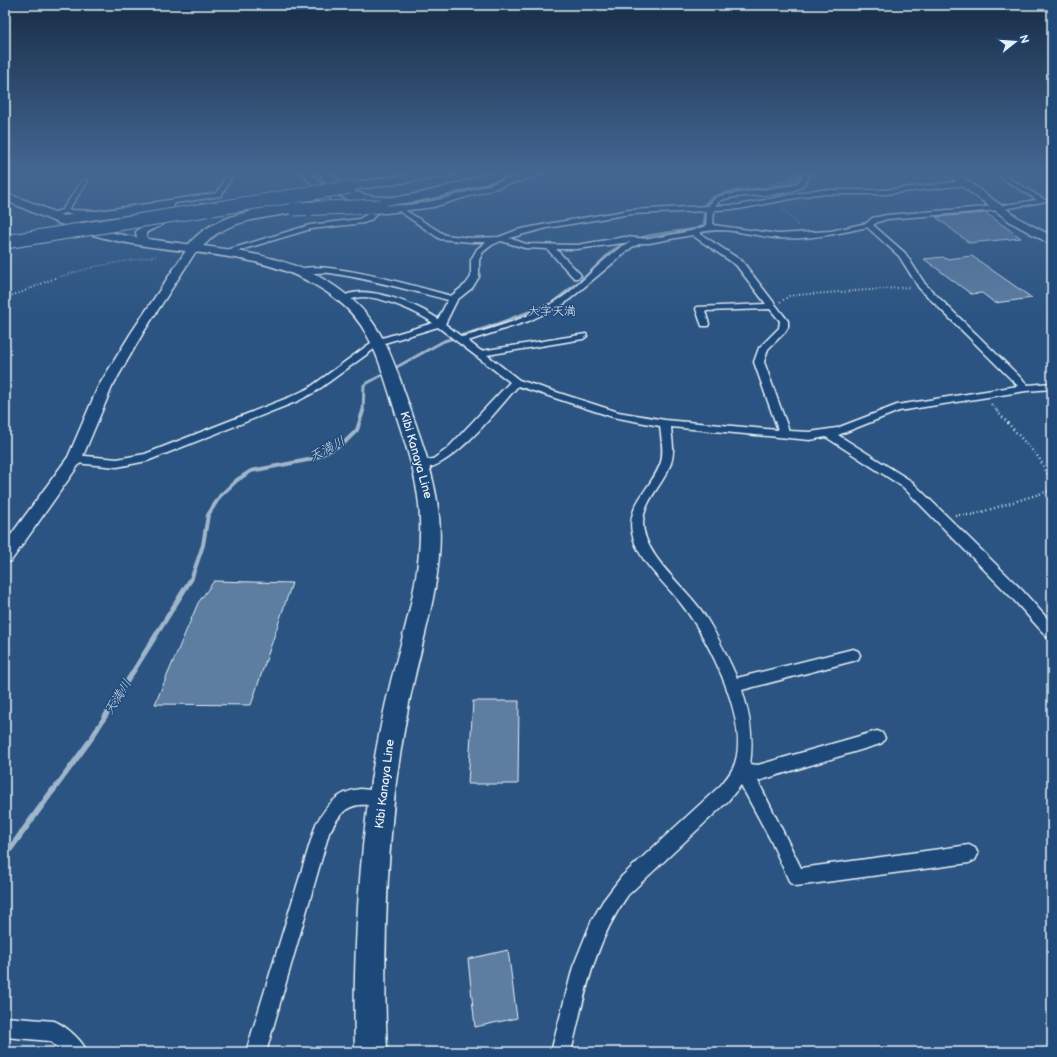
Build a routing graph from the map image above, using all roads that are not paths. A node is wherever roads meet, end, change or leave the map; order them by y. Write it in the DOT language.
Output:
graph roads {
  1 [pos="69,220"];
  2 [pos="106,220"];
  3 [pos="130,220"];
  4 [pos="177,220"];
  5 [pos="237,220"];
  6 [pos="359,220"];
  7 [pos="417,220"];
  8 [pos="578,220"];
  9 [pos="709,220"];
  10 [pos="875,220"];
  11 [pos="1015,220"];
  12 [pos="159,223"];
  13 [pos="869,225"];
  14 [pos="709,227"];
  15 [pos="98,233"];
  16 [pos="693,233"];
  17 [pos="5,236"];
  18 [pos="503,239"];
  19 [pos="641,241"];
  20 [pos="1052,241"];
  21 [pos="5,242"];
  22 [pos="146,242"];
  23 [pos="5,248"];
  24 [pos="193,248"];
  25 [pos="550,248"];
  26 [pos="224,252"];
  27 [pos="298,272"];
  28 [pos="577,276"];
  29 [pos="344,299"];
  30 [pos="453,299"];
  31 [pos="774,307"];
  32 [pos="440,324"];
  33 [pos="706,324"];
  34 [pos="583,336"];
  35 [pos="460,340"];
  36 [pos="378,342"];
  37 [pos="478,354"];
  38 [pos="516,382"];
  39 [pos="1052,386"];
  40 [pos="1026,388"];
  41 [pos="665,423"];
  42 [pos="828,433"];
  43 [pos="785,434"];
  44 [pos="75,459"];
  45 [pos="421,465"];
  46 [pos="5,556"];
  47 [pos="1052,633"];
  48 [pos="853,655"];
  49 [pos="733,686"];
  50 [pos="877,738"];
  51 [pos="740,771"];
  52 [pos="382,799"];
  53 [pos="969,854"];
  54 [pos="5,1027"];
  55 [pos="77,1052"];
  56 [pos="256,1052"];
  57 [pos="371,1052"];
  58 [pos="561,1052"];
  1 -- 15 [label="main road, Kibi Kanaya Line"];
  2 -- 17 [label="highway"];
  3 -- 21 [label="highway, bridge"];
  4 -- 12 [label="street"];
  5 -- 24 [label="highway, bridge"];
  6 -- 26 [label="street"];
  7 -- 18 [label="street"];
  8 -- 18 [label="street"];
  9 -- 14 [label="street"];
  10 -- 13 [label="street"];
  11 -- 20 [label="main road"];
  12 -- 15 [label="street"];
  12 -- 22 [label="street"];
  13 -- 14 [label="street"];
  13 -- 40 [label="street"];
  14 -- 16 [label="street"];
  15 -- 22 [label="main road, Kibi Kanaya Line"];
  15 -- 23 [label="street"];
  16 -- 19 [label="street"];
  16 -- 31 [label="street"];
  18 -- 25 [label="street"];
  18 -- 30 [label="street"];
  19 -- 25 [label="street"];
  19 -- 35 [label="street"];
  22 -- 24 [label="main road, Kibi Kanaya Line"];
  24 -- 26 [label="main road, Kibi Kanaya Line"];
  24 -- 44 [label="street"];
  25 -- 28 [label="street"];
  26 -- 27 [label="main road, Kibi Kanaya Line"];
  27 -- 29 [label="main road, Kibi Kanaya Line"];
  27 -- 30 [label="street"];
  29 -- 32 [label="street"];
  29 -- 36 [label="main road, Kibi Kanaya Line"];
  30 -- 32 [label="street"];
  31 -- 33 [label="street"];
  31 -- 43 [label="street"];
  32 -- 35 [label="street"];
  32 -- 36 [label="street"];
  34 -- 37 [label="street"];
  35 -- 37 [label="street"];
  36 -- 44 [label="street"];
  36 -- 45 [label="main road, Kibi Kanaya Line"];
  37 -- 38 [label="street"];
  38 -- 41 [label="street"];
  38 -- 45 [label="street"];
  39 -- 40 [label="street"];
  40 -- 42 [label="street"];
  41 -- 43 [label="street"];
  41 -- 49 [label="street"];
  42 -- 43 [label="street"];
  42 -- 47 [label="street"];
  44 -- 46 [label="street"];
  45 -- 52 [label="main road, Kibi Kanaya Line"];
  48 -- 49 [label="street"];
  49 -- 51 [label="street"];
  50 -- 51 [label="street"];
  51 -- 53 [label="street"];
  51 -- 58 [label="street"];
  52 -- 56 [label="street"];
  52 -- 57 [label="main road, Kibi Kanaya Line"];
  54 -- 55 [label="street"];
}
